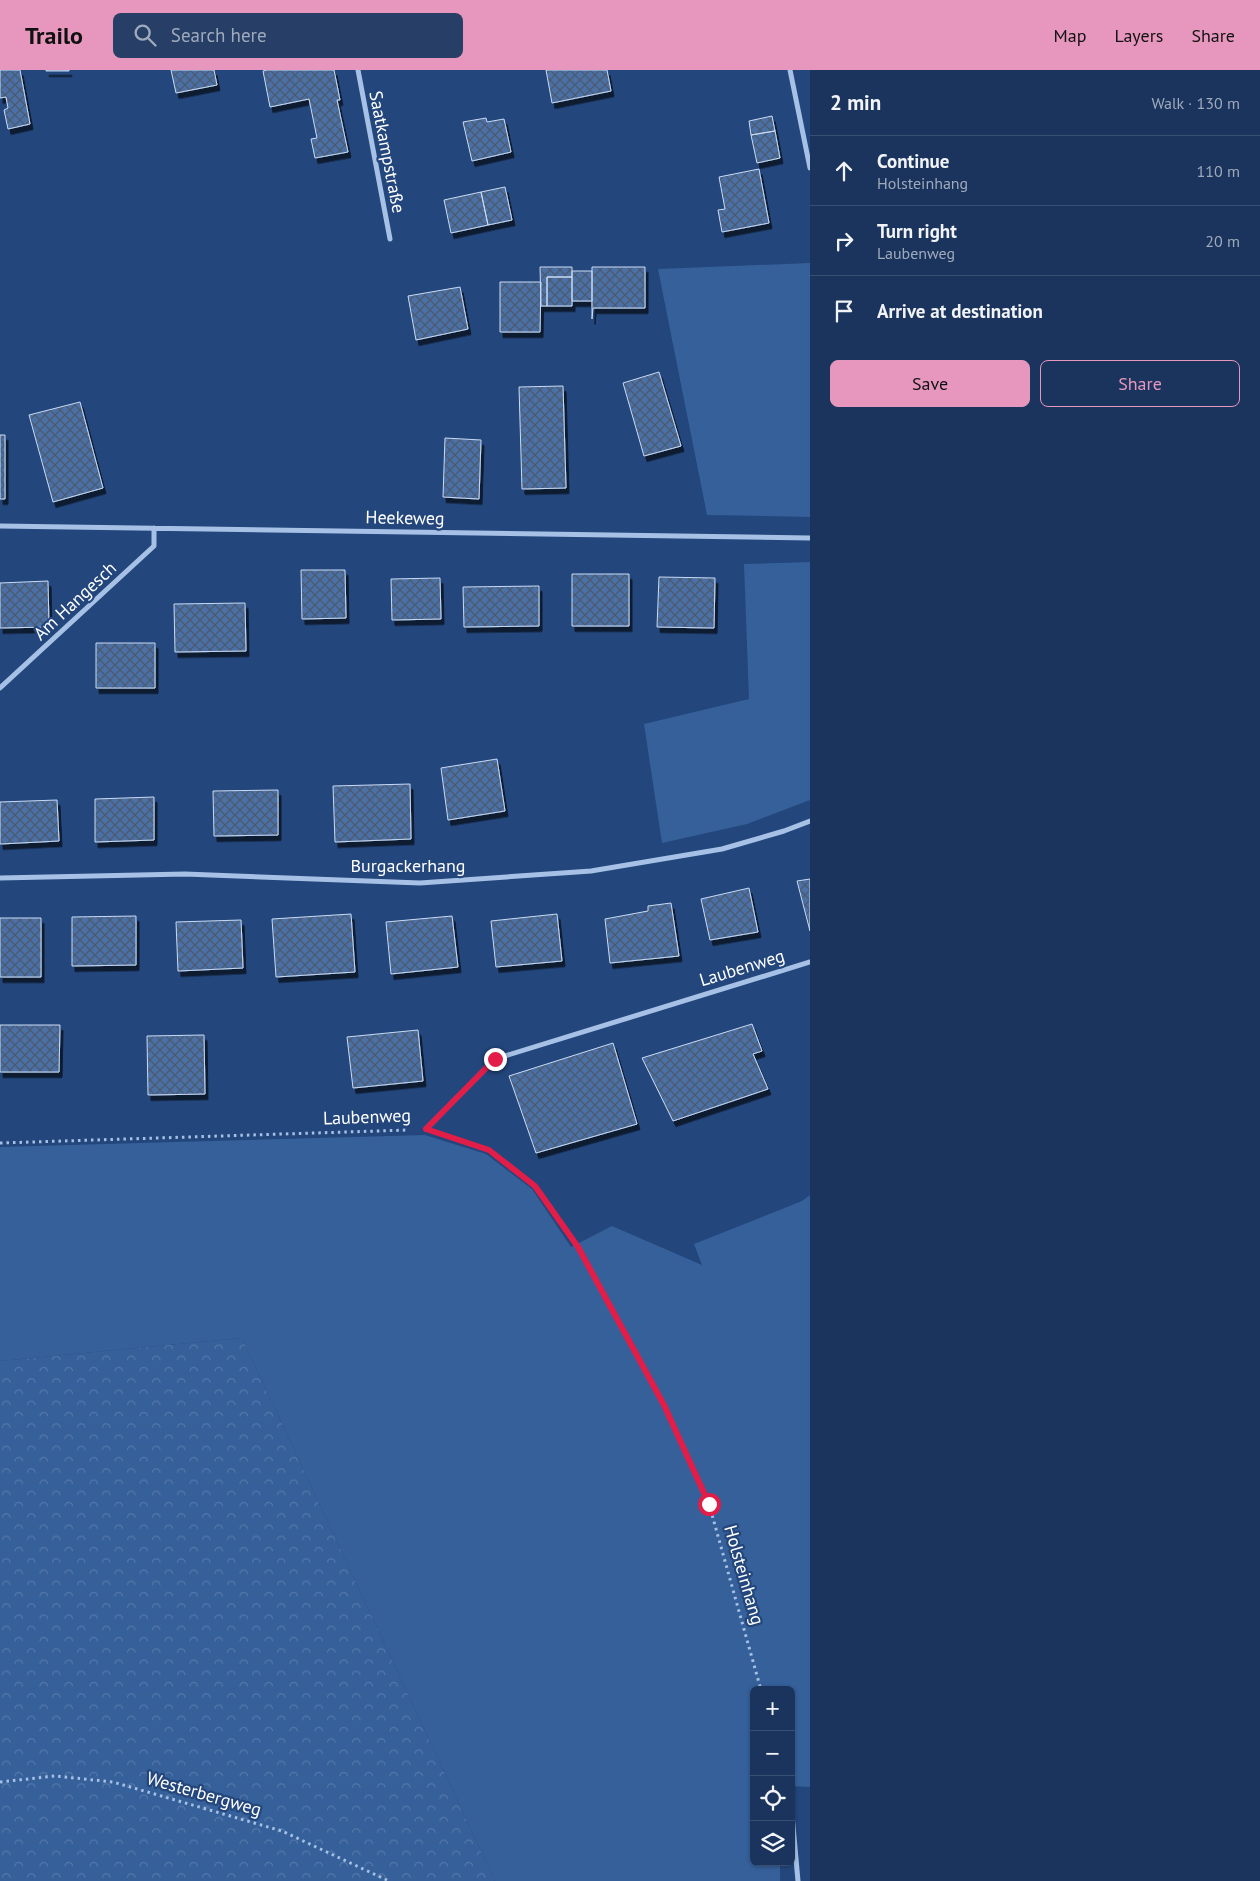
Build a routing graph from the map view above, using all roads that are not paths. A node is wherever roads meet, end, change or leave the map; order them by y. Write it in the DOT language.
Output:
graph roads {
  1 [pos="358,70"];
  2 [pos="790,70"];
  3 [pos="810,168"];
  4 [pos="390,239"];
  5 [pos="0,526"];
  6 [pos="154,528"];
  7 [pos="810,538"];
  8 [pos="0,688"];
  9 [pos="810,820"];
  10 [pos="0,878"];
  11 [pos="810,962"];
  12 [pos="426,1129"];
  13 [pos="793,1821"];
  14 [pos="798,1881"];
  1 -- 4 [label="street, Saatkampstraße"];
  2 -- 3 [label="street"];
  5 -- 6 [label="street, Heekeweg"];
  6 -- 7 [label="street, Heekeweg"];
  6 -- 8 [label="street, Am Hangesch"];
  9 -- 10 [label="street, Burgackerhang"];
  11 -- 12 [label="street, Laubenweg"];
  13 -- 14 [label="street"];
}
